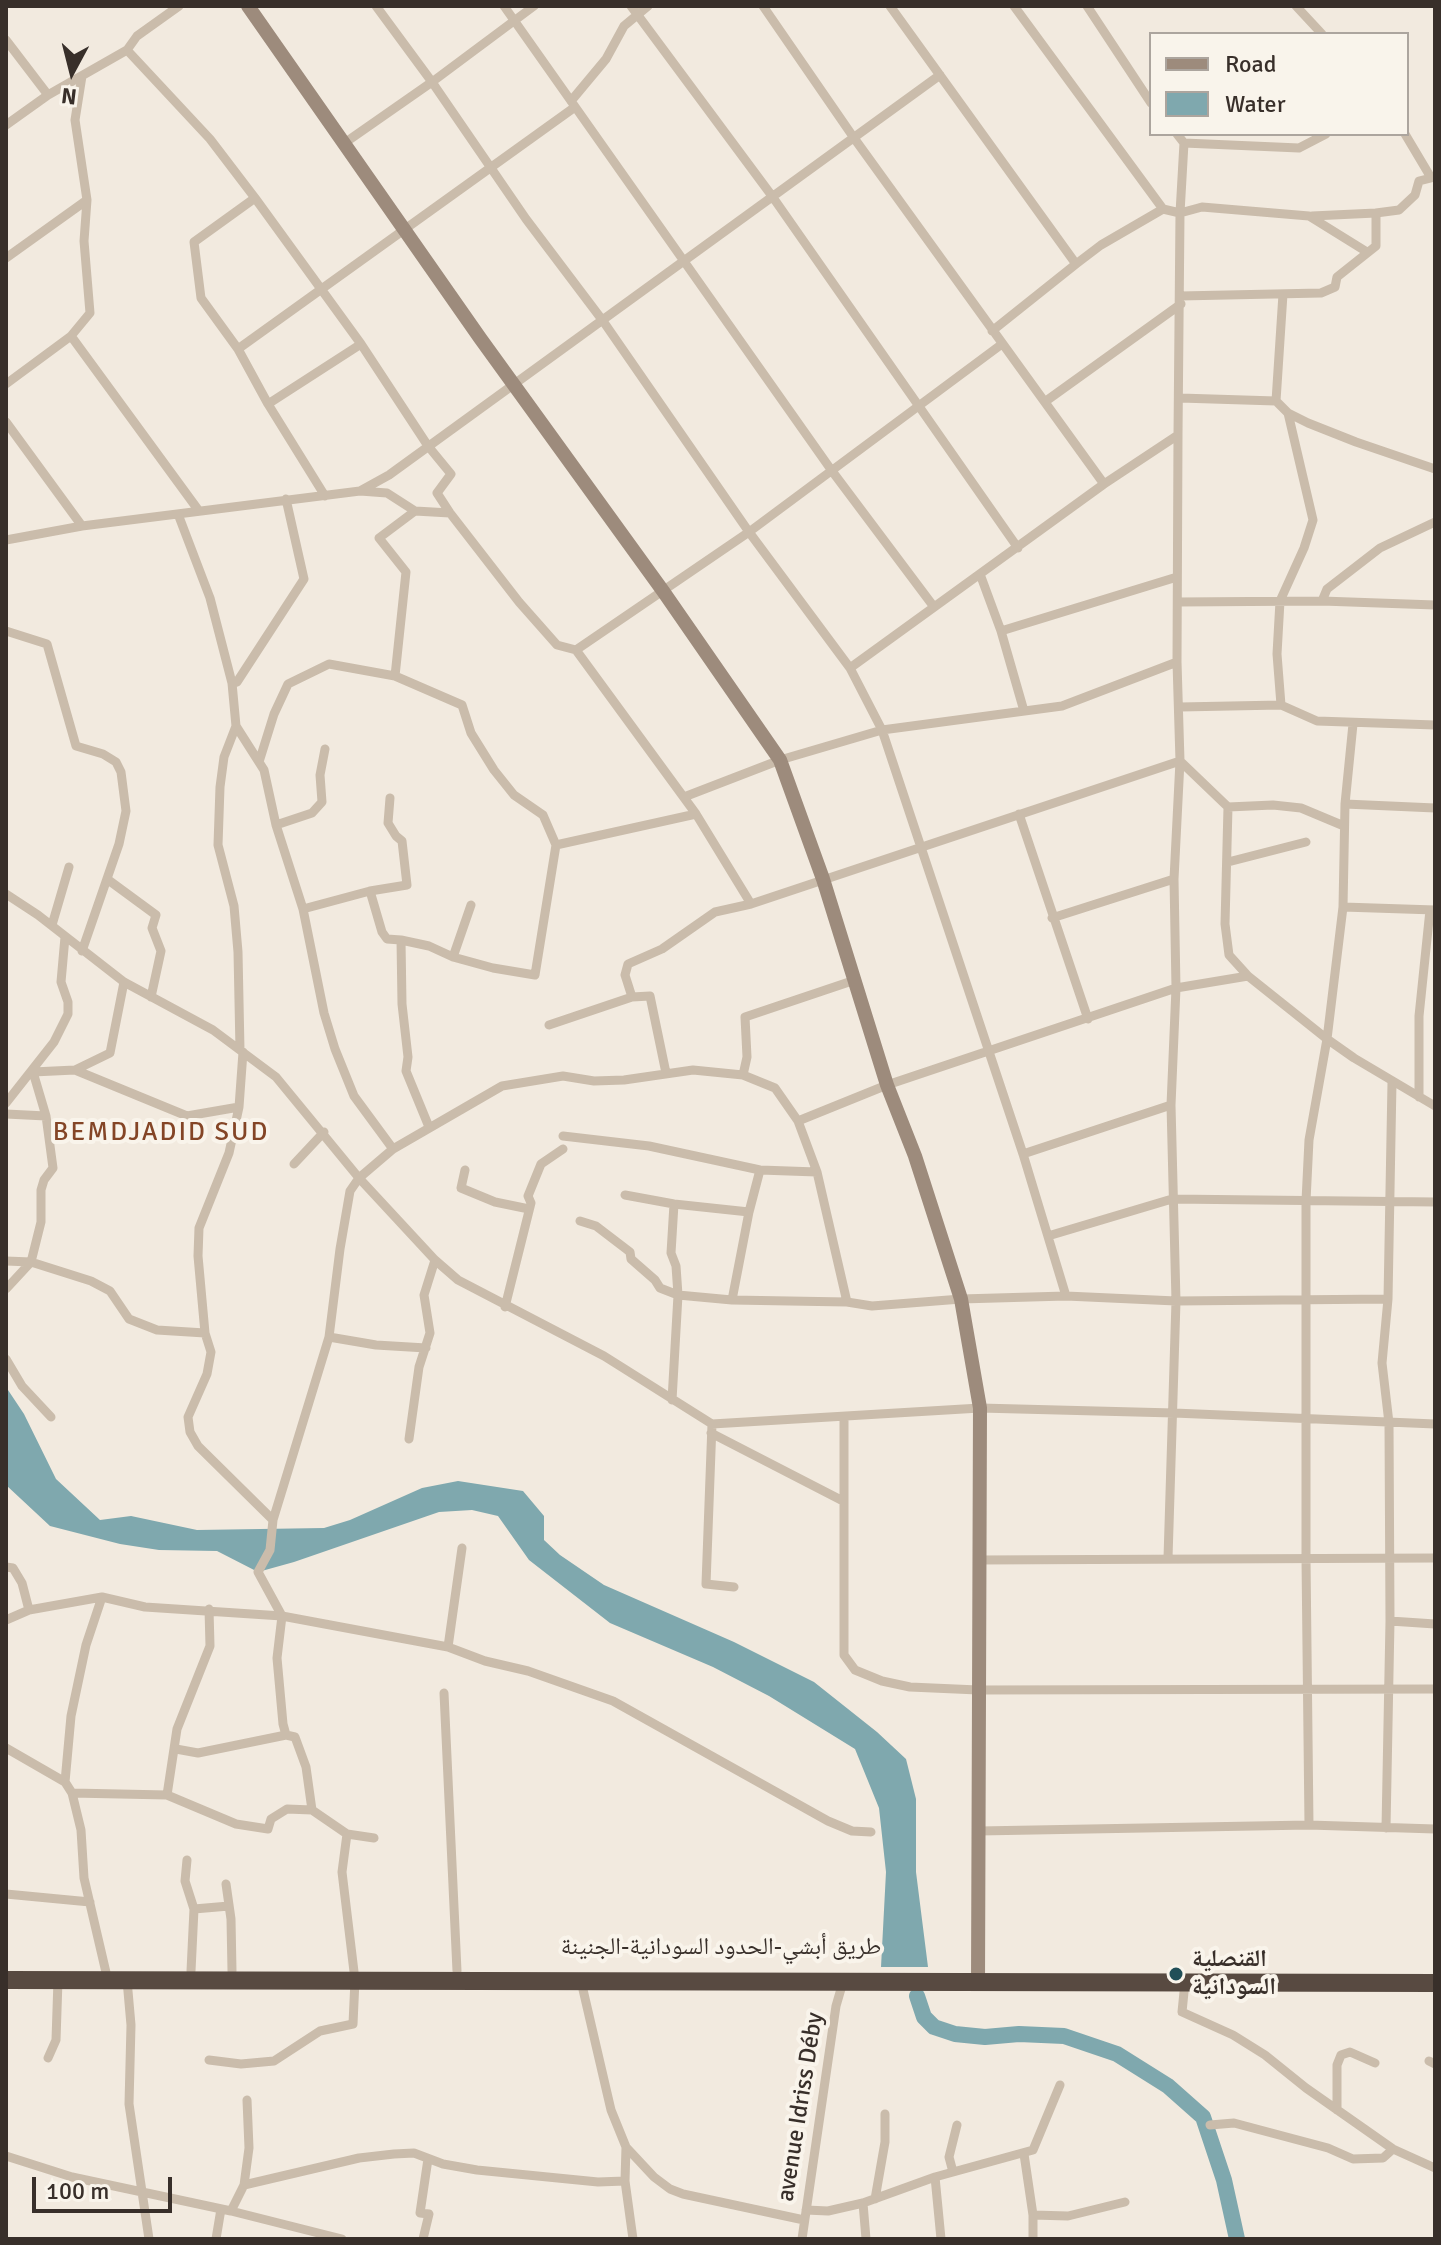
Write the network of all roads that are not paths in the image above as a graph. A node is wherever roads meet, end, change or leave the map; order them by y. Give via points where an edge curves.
1 (179, 6) edge
2 (248, 6) edge
3 (376, 6) edge
4 (504, 6) edge
5 (534, 6) edge
6 (648, 6) edge
7 (763, 6) edge
8 (890, 6) edge
9 (1014, 6) edge
10 (1087, 6) edge
11 (1094, 6) edge
12 (1296, 6) edge
13 (635, 10) edge
14 (1095, 18) junction
15 (514, 20) junction
16 (1320, 32) edge
17 (6, 40) edge
18 (127, 50) junction
19 (940, 75) junction
20 (82, 76) junction
21 (432, 82) junction
22 (48, 95) junction
23 (1149, 100) edge
24 (573, 104) junction
25 (6, 125) edge
26 (1179, 136) edge
27 (1322, 136) edge
28 (1406, 136) edge
29 (854, 138) junction
30 (346, 142) junction
31 (1184, 143) junction
32 (491, 166) junction
33 (1432, 177) edge
34 (772, 196) junction
35 (255, 198) junction
36 (87, 200) junction
37 (1163, 209) junction
38 (1180, 213) junction
39 (1376, 213) junction
40 (1309, 216) junction
41 (404, 230) junction
42 (1367, 252) junction
43 (6, 258) edge
44 (684, 261) junction
45 (1076, 264) junction
46 (320, 288) junction
47 (1283, 294) junction
48 (1181, 300) junction
49 (603, 321) junction
50 (992, 331) junction
51 (71, 336) junction
52 (361, 344) junction
53 (1002, 344) junction
54 (238, 349) junction
55 (6, 384) edge
56 (514, 385) junction
57 (1180, 398) junction
58 (1046, 401) junction
59 (1276, 401) junction
60 (268, 404) junction
61 (919, 405) junction
62 (1288, 413) junction
63 (6, 422) edge
64 (1178, 435) junction
65 (428, 446) junction
66 (1435, 469) edge
67 (832, 471) junction
68 (1104, 484) junction
69 (360, 491) junction
70 (325, 496) junction
71 (286, 499) junction
72 (199, 511) junction
73 (415, 511) junction
74 (450, 513) junction
75 (178, 514) junction
76 (1435, 522) edge
77 (82, 526) junction
78 (749, 532) junction
79 (6, 540) edge
80 (1018, 548) junction
81 (980, 574) junction
82 (1177, 577) junction
83 (663, 591) junction
84 (1280, 601) junction
85 (1322, 601) junction
86 (1178, 602) junction
87 (1435, 605) edge
88 (934, 607) junction
89 (6, 631) edge
90 (1001, 631) junction
91 (576, 650) junction
92 (1177, 662) junction
93 (850, 668) junction
94 (395, 676) junction
95 (232, 683) junction
96 (1281, 705) junction
97 (1180, 707) junction
98 (1024, 711) junction
99 (1353, 724) junction
100 (1435, 725) edge
101 (236, 726) junction
102 (882, 730) junction
103 (325, 749) dead end
104 (780, 760) junction
105 (1180, 761) junction
106 (259, 762) junction
107 (684, 797) junction
108 (390, 798) dead end
109 (1345, 804) junction
110 (1228, 807) junction
111 (1435, 808) edge
112 (696, 814) junction
113 (1019, 814) junction
114 (276, 825) junction
115 (1344, 826) junction
116 (1306, 842) dead end
117 (556, 845) junction
118 (921, 845) junction
119 (1228, 862) junction
120 (69, 867) dead end
121 (107, 879) junction
122 (823, 879) junction
123 (1174, 879) junction
124 (370, 891) junction
125 (6, 894) edge
126 (751, 904) junction
127 (471, 905) dead end
128 (1343, 907) junction
129 (303, 909) junction
130 (1433, 910) edge
131 (1052, 918) junction
132 (52, 925) junction
133 (65, 937) junction
134 (401, 940) junction
135 (82, 951) junction
136 (453, 957) junction
137 (1248, 976) junction
138 (855, 980) junction
139 (124, 982) junction
140 (1176, 988) junction
141 (151, 997) junction
142 (632, 997) junction
143 (1088, 1019) junction
144 (549, 1025) dead end
145 (1327, 1039) junction
146 (241, 1051) junction
147 (989, 1052) junction
148 (75, 1070) junction
149 (33, 1072) junction
150 (666, 1073) junction
151 (743, 1075) junction
152 (1392, 1082) junction
153 (887, 1085) junction
154 (1419, 1097) junction
155 (6, 1103) edge
156 (1171, 1105) junction
157 (1435, 1106) edge
158 (239, 1107) junction
159 (6, 1114) edge
160 (46, 1116) junction
161 (798, 1121) junction
162 (429, 1127) junction
163 (324, 1132) junction
164 (563, 1136) dead end
165 (393, 1149) junction
166 (563, 1149) dead end
167 (1023, 1154) junction
168 (294, 1164) dead end
169 (465, 1170) dead end
170 (760, 1170) junction
171 (817, 1172) junction
172 (359, 1178) junction
173 (625, 1195) dead end
174 (1172, 1199) junction
175 (1390, 1200) junction
176 (1306, 1201) junction
177 (1435, 1202) edge
178 (674, 1204) junction
179 (529, 1209) junction
180 (749, 1212) junction
181 (580, 1221) dead end
182 (1048, 1236) junction
183 (435, 1260) junction
184 (6, 1261) edge
185 (31, 1262) junction
186 (6, 1289) edge
187 (678, 1295) junction
188 (1066, 1296) junction
189 (961, 1299) junction
190 (1388, 1299) junction
191 (732, 1300) junction
192 (1306, 1300) junction
193 (1176, 1301) junction
194 (847, 1302) junction
195 (505, 1307) junction
196 (205, 1333) junction
197 (329, 1337) junction
198 (426, 1348) junction
199 (6, 1359) edge
200 (672, 1400) junction
201 (980, 1408) junction
202 (1174, 1413) junction
203 (51, 1417) dead end
204 (844, 1418) junction
205 (1306, 1419) junction
206 (1389, 1423) junction
207 (1435, 1424) edge
208 (712, 1428) junction
209 (409, 1439) dead end
210 (843, 1501) junction
211 (273, 1520) junction
212 (462, 1548) dead end
213 (1168, 1558) junction
214 (1388, 1558) junction
215 (1435, 1558) edge
216 (1306, 1559) junction
217 (979, 1560) junction
218 (6, 1567) edge
219 (734, 1587) dead end
220 (102, 1597) junction
221 (209, 1609) junction
222 (29, 1610) junction
223 (282, 1616) junction
224 (6, 1620) edge
225 (1390, 1621) junction
226 (1435, 1624) edge
227 (448, 1647) junction
228 (1435, 1689) edge
229 (978, 1690) junction
230 (1388, 1690) junction
231 (1307, 1691) junction
232 (444, 1693) dead end
233 (286, 1735) junction
234 (6, 1748) edge
235 (176, 1749) junction
236 (65, 1782) junction
237 (72, 1793) junction
238 (167, 1795) junction
239 (312, 1810) junction
240 (1309, 1825) junction
241 (1386, 1828) junction
242 (1435, 1829) edge
243 (979, 1831) junction
244 (871, 1832) dead end
245 (347, 1834) junction
246 (374, 1838) dead end
247 (187, 1860) dead end
248 (226, 1884) dead end
249 (6, 1894) edge
250 (90, 1902) junction
251 (229, 1906) junction
252 (194, 1909) junction
253 (6, 1971) edge
254 (191, 1971) junction
255 (232, 1971) junction
256 (457, 1971) junction
257 (1435, 1973) edge
258 (117, 1976) junction
259 (354, 1976) junction
260 (769, 1976) junction
261 (844, 1977) junction
262 (978, 1977) junction
263 (1287, 1977) junction
264 (6, 1980) edge
265 (58, 1980) junction
266 (580, 1981) junction
267 (1185, 1982) junction
268 (1435, 1983) edge
269 (48, 2058) dead end
270 (209, 2060) dead end
271 (1375, 2063) dead end
272 (1060, 2085) dead end
273 (247, 2100) dead end
274 (1337, 2110) junction
275 (885, 2114) dead end
276 (957, 2125) dead end
277 (1210, 2125) dead end
278 (626, 2147) junction
279 (1393, 2149) junction
280 (1024, 2154) junction
281 (6, 2156) edge
282 (428, 2159) junction
283 (1435, 2168) edge
284 (953, 2172) junction
285 (935, 2177) junction
286 (625, 2181) junction
287 (244, 2185) junction
288 (141, 2192) junction
289 (875, 2199) junction
290 (1125, 2202) dead end
291 (863, 2203) junction
292 (226, 2210) junction
293 (805, 2215) junction
294 (1033, 2215) junction
295 (149, 2239) edge
296 (216, 2239) edge
297 (342, 2239) edge
298 (423, 2239) edge
299 (633, 2239) edge
300 (802, 2239) edge
301 (866, 2239) edge
302 (941, 2239) edge
303 (1033, 2239) edge

1 - 18 street via 137,36
2 - 30 street
3 - 21 street
4 - 15 street
5 - 15 street
6 - 13 street
7 - 29 street
8 - 19 street
9 - 37 street
10 - 14 street
11 - 14 street
12 - 16 street
13 - 24 street
13 - 34 street
14 - 23 street
15 - 21 street
15 - 24 street
17 - 22 street
18 - 20 street
18 - 35 street via 210,139
19 - 29 street
19 - 45 street
20 - 22 street
20 - 36 street via 75,120
21 - 30 street
21 - 32 street
22 - 25 street
24 - 32 street
24 - 44 street
26 - 31 street
27 - 31 street via 1299,148
28 - 33 street
29 - 34 street
29 - 50 street
30 - 41 street
31 - 38 street
32 - 41 street
32 - 49 street
33 - 39 street via 1419,181 1415,195 1399,210
34 - 44 street
34 - 61 street
35 - 46 street
35 - 54 street via 194,242 201,298
36 - 43 street
36 - 51 street via 84,241 90,313
37 - 38 street
37 - 45 street
38 - 40 street via 1202,207
38 - 48 street
39 - 40 street
39 - 42 street via 1376,246
40 - 42 street
41 - 46 street
41 - 56 street
42 - 47 street via 1337,277 1335,287 1321,293
44 - 49 street
44 - 67 street
45 - 50 street
46 - 52 street
46 - 54 street
47 - 48 street
47 - 59 street
48 - 57 street
48 - 58 street
49 - 56 street
49 - 78 street
50 - 53 street
51 - 55 street
51 - 72 street
52 - 60 street
52 - 65 street
53 - 58 street
53 - 61 street
54 - 60 street
56 - 65 street
56 - 83 street
57 - 59 street
57 - 64 street
58 - 68 street
59 - 62 street
60 - 70 street
61 - 67 street
61 - 80 street
62 - 66 street
62 - 84 street via 1313,520
63 - 77 street
64 - 68 street
64 - 82 street
65 - 69 street
65 - 74 street via 451,474 437,493
67 - 78 street
67 - 88 street
68 - 80 street
69 - 70 street
69 - 73 street via 387,493
70 - 71 street
71 - 72 street
71 - 95 street via 304,579
72 - 75 street
73 - 74 street
73 - 94 street via 379,538 406,572
74 - 91 street via 557,645
75 - 77 street
75 - 95 street via 210,598
76 - 85 street via 1380,548 1327,589
77 - 79 street
78 - 83 street
78 - 93 street
80 - 81 street
81 - 88 street
81 - 90 street
82 - 86 street
82 - 90 street
83 - 91 street
83 - 104 street
84 - 85 street
84 - 86 street
84 - 96 street
85 - 87 street
86 - 92 street
88 - 93 street
89 - 121 street via 47,644 76,746 103,754 121,772 126,811
90 - 98 street
91 - 107 street
92 - 97 street
92 - 98 street via 1062,706
93 - 102 street
94 - 106 street via 329,664 288,684
94 - 117 street via 462,705 471,733 494,770 514,795 543,815
95 - 101 street
96 - 97 street
96 - 99 street via 1317,721
97 - 105 street
98 - 102 street
99 - 100 street
99 - 109 street
101 - 106 street
101 - 146 street via 224,757 218,845 234,906
102 - 104 street
102 - 118 street
103 - 114 street via 322,802 312,813
104 - 107 street
104 - 122 street
105 - 110 street
105 - 113 street
105 - 123 street
106 - 114 street
107 - 112 street
108 - 124 street via 388,823 402,841 407,885
109 - 111 street
109 - 115 street
110 - 115 street via 1301,808
110 - 119 street
112 - 117 street
112 - 126 street
113 - 118 street
113 - 131 street
114 - 129 street
115 - 128 street
116 - 119 street
117 - 136 street via 535,975
118 - 122 street
118 - 147 street
119 - 137 street via 1229,955
120 - 132 street
121 - 135 street
121 - 141 street via 156,915 152,928 161,951
122 - 126 street
122 - 138 street
123 - 131 street
123 - 140 street
124 - 129 street
124 - 134 street via 382,932 387,939
125 - 132 street
126 - 142 street via 715,912 662,949 628,964 625,975
127 - 136 street
128 - 130 street
128 - 145 street
129 - 165 street via 335,1049 354,1096
130 - 154 street via 1419,1016
131 - 143 street
132 - 133 street
133 - 135 street
133 - 149 street via 61,982 68,1014
134 - 136 street
134 - 162 street via 406,1071
135 - 139 street
137 - 140 street
137 - 145 street
138 - 151 street via 745,1017
138 - 153 street
139 - 141 street
139 - 148 street via 110,1053
140 - 143 street
140 - 156 street
141 - 146 street
142 - 144 street
142 - 150 street via 650,996
143 - 147 street
145 - 152 street
145 - 176 street via 1309,1140
146 - 158 street
146 - 163 street via 276,1077
147 - 153 street
147 - 167 street
148 - 149 street
148 - 158 street via 187,1116
149 - 155 street
149 - 160 street
150 - 151 street
150 - 162 street via 594,1081 563,1076 502,1086
151 - 161 street via 775,1088
152 - 154 street
152 - 175 street
153 - 161 street
153 - 189 street
154 - 157 street
156 - 167 street
156 - 174 street
158 - 196 street via 229,1153 199,1228
159 - 160 street
160 - 185 street via 53,1168 41,1190 41,1222
161 - 171 street
162 - 165 street
163 - 168 street
163 - 172 street
164 - 170 street via 649,1146
165 - 172 street
166 - 179 street via 541,1164 528,1196
167 - 182 street
169 - 179 street via 461,1188
170 - 171 street
170 - 180 street
171 - 194 street
172 - 183 street
172 - 197 street via 350,1191
173 - 178 street
174 - 176 street
174 - 182 street
174 - 193 street
175 - 176 street
175 - 177 street
175 - 190 street
176 - 192 street
178 - 180 street
178 - 187 street via 671,1253
179 - 195 street
180 - 191 street
181 - 187 street via 596,1226 630,1252 660,1288
182 - 188 street
183 - 195 street
183 - 198 street via 424,1295 430,1333
184 - 185 street
185 - 186 street
185 - 196 street via 110,1291 129,1319 157,1330
187 - 191 street
187 - 200 street
188 - 189 street
188 - 193 street
189 - 194 street via 872,1306
189 - 201 street
190 - 192 street
190 - 206 street via 1382,1363
191 - 194 street
192 - 193 street
192 - 205 street
193 - 202 street
195 - 200 street via 604,1356
196 - 211 street via 211,1352 188,1417 190,1432
197 - 198 street
197 - 211 street
198 - 209 street
199 - 203 street
200 - 208 street
201 - 202 street
201 - 204 street
201 - 217 street
202 - 205 street
202 - 213 street
204 - 208 street
204 - 210 street
205 - 206 street
205 - 216 street
206 - 207 street
206 - 214 street
208 - 210 street
208 - 219 street via 706,1584
210 - 229 street via 848,1664 882,1681 910,1687
211 - 223 street via 270,1550 258,1572
212 - 227 street
213 - 216 street
213 - 217 street
214 - 215 street
214 - 216 street
214 - 225 street
216 - 231 street
217 - 229 street
218 - 222 street via 13,1568 22,1583
220 - 221 street via 145,1607
220 - 222 street
220 - 236 street via 71,1716
221 - 223 street
221 - 235 street via 210,1646 181,1718
222 - 224 street
223 - 227 street
223 - 233 street via 277,1658
225 - 226 street
225 - 230 street
227 - 244 street via 613,1701 828,1821
228 - 230 street
229 - 231 street
229 - 243 street
230 - 231 street
230 - 241 street
231 - 240 street
232 - 256 street
233 - 235 street via 198,1753
233 - 239 street via 295,1737 306,1767
234 - 236 street
235 - 238 street
236 - 237 street
237 - 238 street
237 - 250 street
238 - 239 street via 236,1824 268,1829 271,1819 287,1809
239 - 245 street
240 - 241 street
240 - 243 street
241 - 242 street
243 - 262 street
245 - 246 street
245 - 259 street via 342,1872
247 - 252 street via 185,1881
248 - 251 street
249 - 250 street
250 - 258 street
251 - 252 street
251 - 255 street
252 - 254 street
253 - 258 highway, طريق أبشي-الحدود السودانية-الجنينة
254 - 255 highway, طريق أبشي-الحدود السودانية-الجنينة
254 - 258 highway, طريق أبشي-الحدود السودانية-الجنينة
255 - 259 highway, طريق أبشي-الحدود السودانية-الجنينة
256 - 259 highway, طريق أبشي-الحدود السودانية-الجنينة
256 - 260 highway, طريق أبشي-الحدود السودانية-الجنينة
257 - 263 highway, طريق أبشي-الحدود السودانية-الجنينة
258 - 259 highway
258 - 265 highway
258 - 288 street via 131,2025 129,2104
259 - 266 highway
259 - 270 street via 353,2024 320,2031 274,2061
260 - 261 highway, طريق أبشي-الحدود السودانية-الجنينة
260 - 266 highway
261 - 262 highway, طريق أبشي-الحدود السودانية-الجنينة
261 - 293 street, avenue Idriss Déby
262 - 263 highway, طريق أبشي-الحدود السودانية-الجنينة
262 - 267 highway
263 - 267 highway
263 - 268 highway
264 - 265 highway
265 - 269 street via 56,2040
266 - 278 street via 611,2110
267 - 274 street via 1182,2012 1265,2055
271 - 274 street via 1350,2052 1341,2055
272 - 280 street via 1033,2150
273 - 287 street
274 - 279 street
275 - 289 street
276 - 284 street via 949,2157
277 - 279 street via 1234,2123 1353,2159 1383,2158
278 - 286 street
278 - 293 street via 654,2177 683,2194
279 - 283 street
280 - 284 street
280 - 294 street
281 - 288 street
282 - 286 street via 477,2170
282 - 287 street via 414,2153 359,2158
282 - 298 street via 420,2213 429,2214
284 - 285 street
285 - 289 street
285 - 302 street
286 - 299 street
287 - 292 street
288 - 292 street
288 - 295 street
289 - 291 street
290 - 294 street via 1068,2216
291 - 293 street
291 - 301 street
292 - 296 street
292 - 297 street
293 - 300 street, avenue Idriss Déby
294 - 303 street

